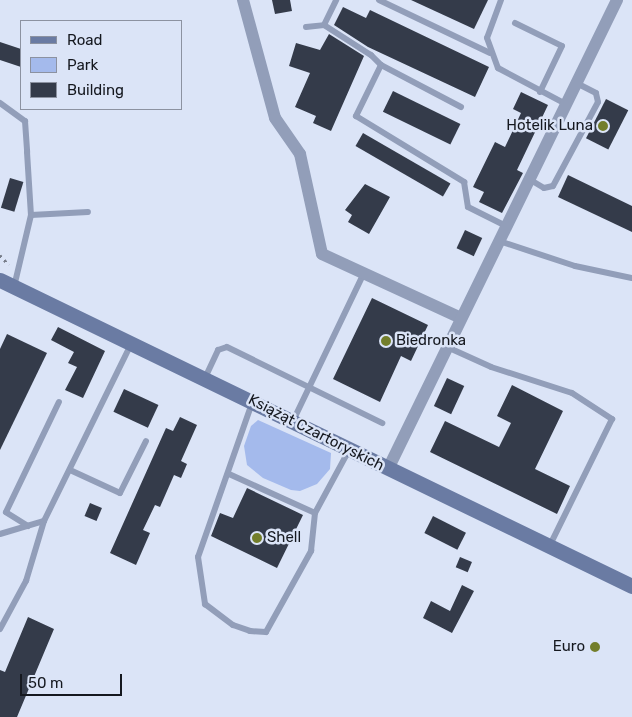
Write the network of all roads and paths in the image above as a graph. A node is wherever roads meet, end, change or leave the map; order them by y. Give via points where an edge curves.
1 (243, 0) edge
2 (336, 0) edge
3 (379, 0) edge
4 (501, 0) edge
5 (617, 0) edge
6 (515, 23) dead end
7 (324, 25) junction
8 (306, 27) dead end
9 (490, 53) junction
10 (381, 65) junction
11 (576, 83) junction
12 (540, 92) junction
13 (0, 103) edge
14 (566, 104) junction
15 (461, 106) dead end
16 (529, 179) junction
17 (88, 212) dead end
18 (32, 214) junction
19 (506, 226) junction
20 (499, 241) junction
21 (364, 273) junction
22 (632, 278) edge
23 (0, 280) edge
24 (14, 286) junction
25 (461, 318) junction
26 (132, 343) junction
27 (447, 347) junction
28 (204, 379) junction
29 (308, 386) junction
30 (59, 402) dead end
31 (253, 402) junction
32 (293, 422) junction
33 (382, 423) dead end
34 (146, 441) dead end
35 (350, 450) junction
36 (388, 469) junction
37 (70, 470) junction
38 (229, 474) junction
39 (315, 513) junction
40 (44, 521) junction
41 (28, 526) junction
42 (0, 534) edge
43 (549, 546) junction
44 (632, 586) edge
45 (0, 629) edge

1 - 21 street via 275,118 300,154 322,254
2 - 7 lane
3 - 9 lane
4 - 9 lane via 487,38
5 - 11 street
6 - 12 lane via 562,46
7 - 8 lane
7 - 10 lane
9 - 12 lane via 498,68
10 - 15 lane
10 - 19 lane via 356,116 464,182 468,207
11 - 14 street
11 - 16 lane via 596,93 598,102 553,186 544,188
12 - 14 lane
13 - 18 lane via 25,121
14 - 16 street
16 - 19 street
17 - 18 lane
18 - 24 lane
19 - 20 street
20 - 22 lane via 575,266
20 - 25 street
21 - 25 street
21 - 29 lane
23 - 24 main road, Książąt Czartoryskich
24 - 26 main road, Książąt Czartoryskich
25 - 27 street
26 - 28 main road, Książąt Czartoryskich
26 - 37 lane
27 - 36 street
27 - 43 lane via 491,366 572,392 612,419
28 - 29 lane via 218,350 226,347
28 - 31 main road, Książąt Czartoryskich
29 - 32 lane
29 - 33 lane
30 - 41 lane via 6,512
31 - 32 main road, Książąt Czartoryskich
31 - 38 lane
32 - 35 main road, Książąt Czartoryskich
34 - 37 lane via 120,493
35 - 36 main road, Książąt Czartoryskich
35 - 39 lane
36 - 43 main road, Książąt Czartoryskich
37 - 40 lane
38 - 39 lane
38 - 39 lane via 198,557 204,604 233,625 266,632 311,551
40 - 41 lane
40 - 45 lane via 26,581
41 - 42 lane
43 - 44 main road, Książąt Czartoryskich

